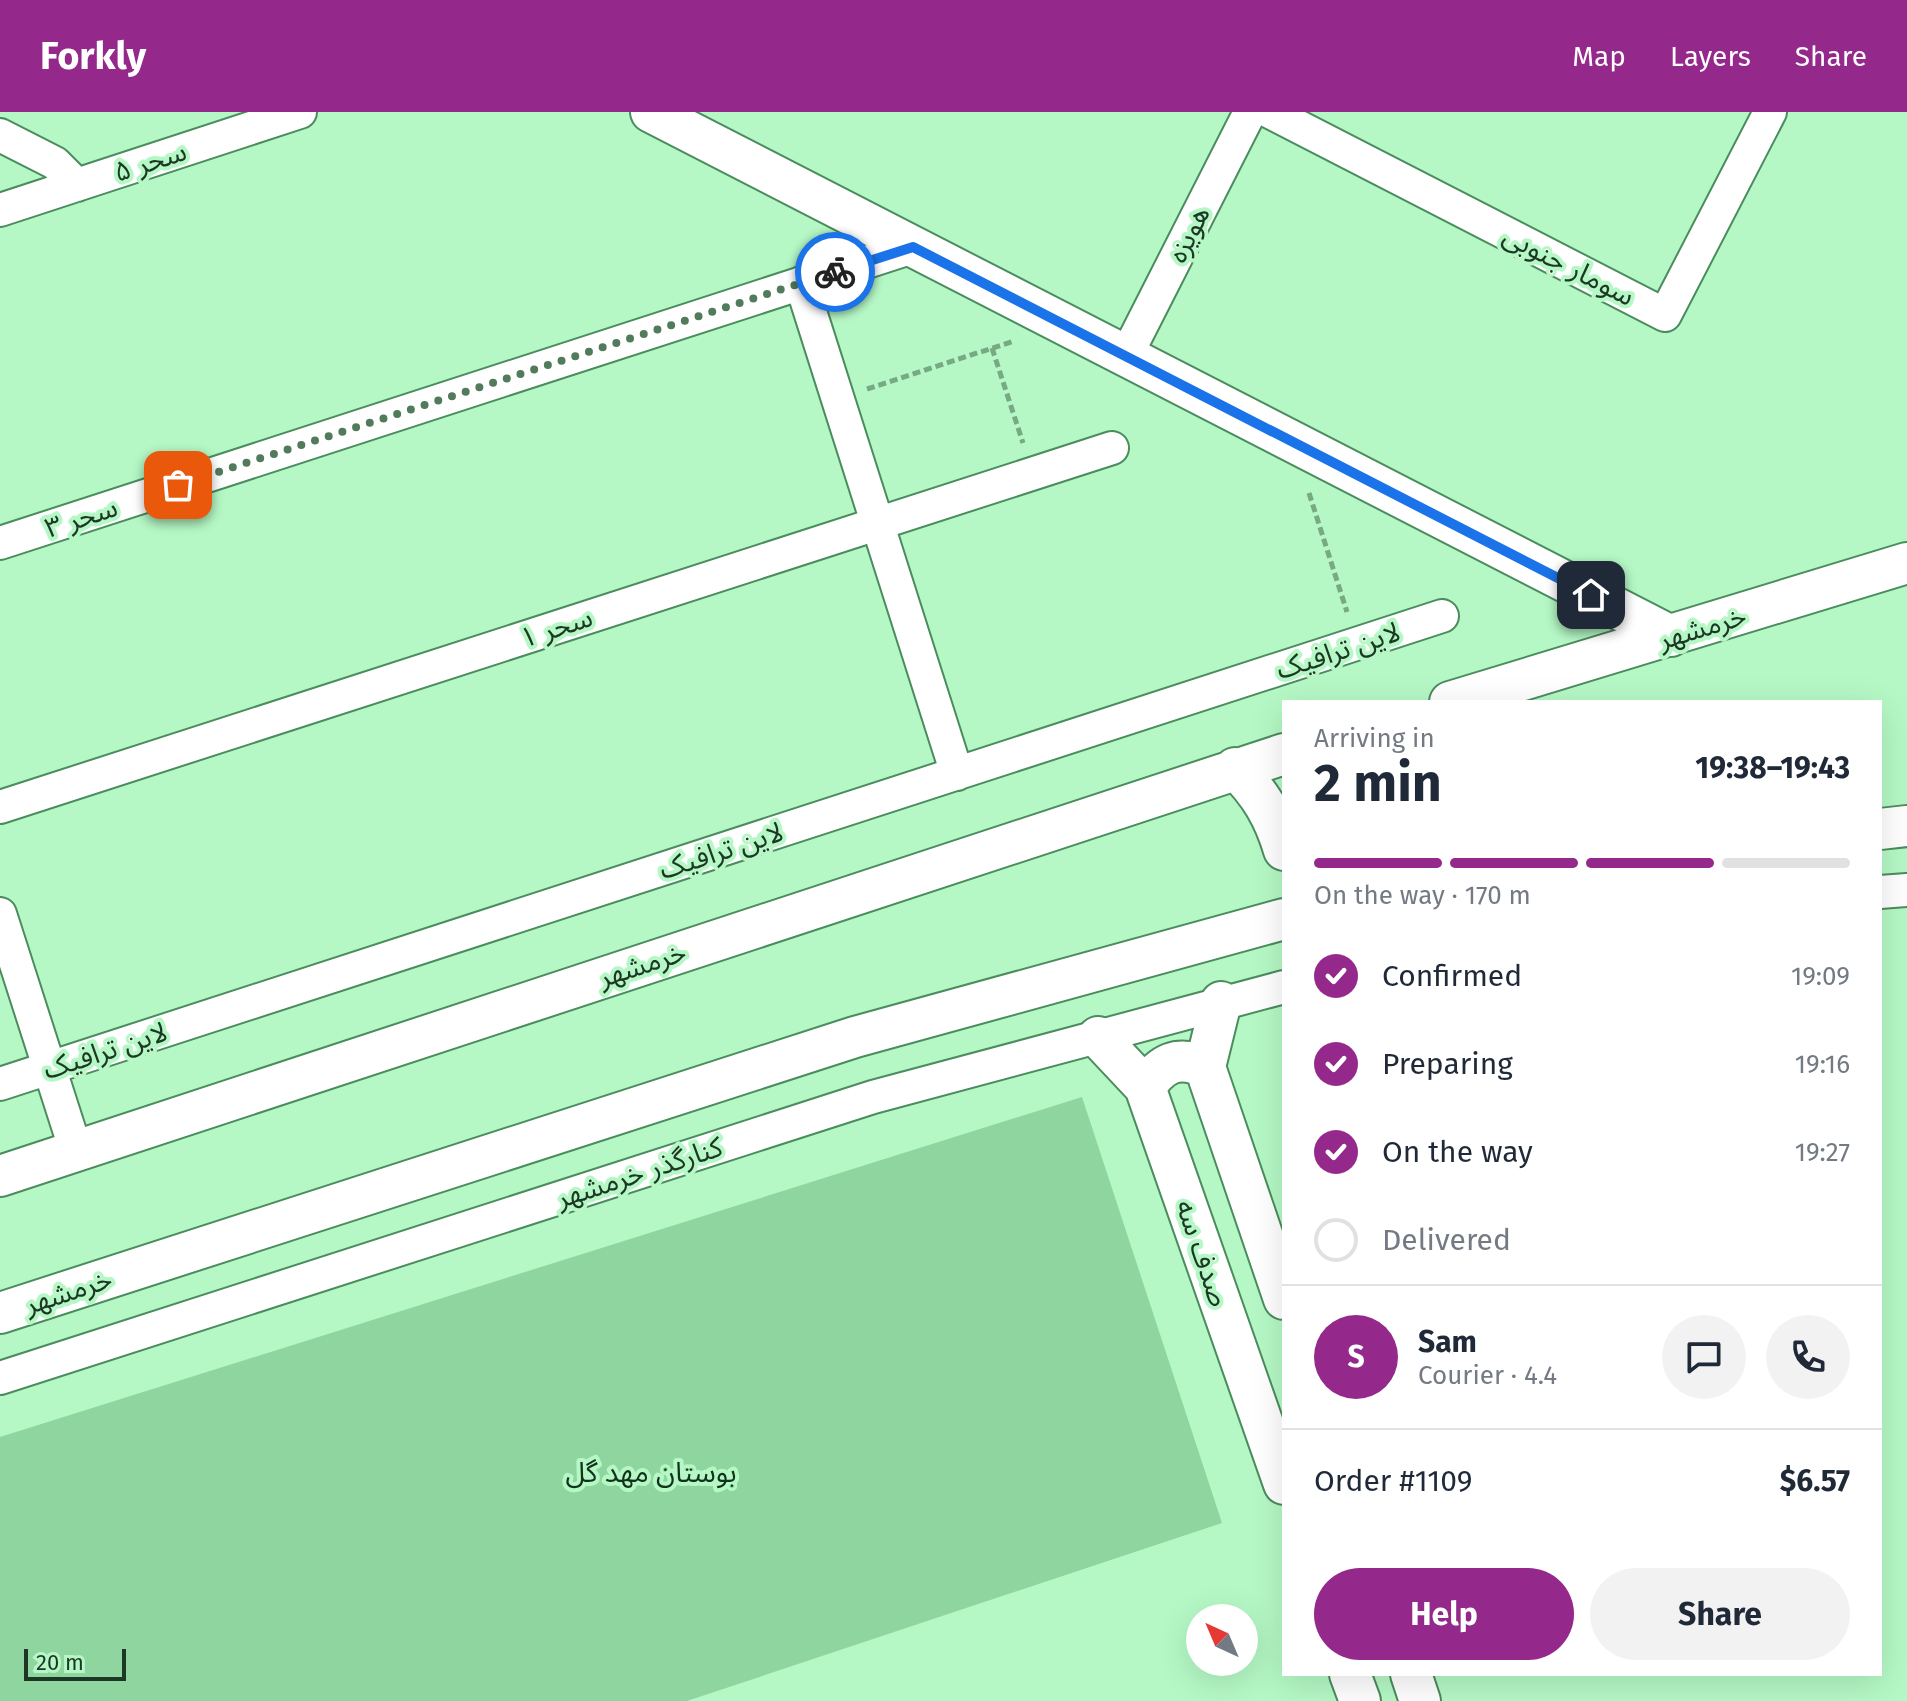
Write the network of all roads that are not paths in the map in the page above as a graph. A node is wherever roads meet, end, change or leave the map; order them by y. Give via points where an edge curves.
1 (300, 112) edge
2 (651, 112) edge
3 (1250, 112) edge
4 (1270, 112) edge
5 (1770, 112) edge
6 (0, 135) edge
7 (77, 185) junction
8 (0, 210) edge
9 (913, 247) junction
10 (801, 283) junction
11 (1126, 356) junction
12 (1112, 448) dead end
13 (877, 524) junction
14 (1907, 541) edge
15 (0, 543) edge
16 (1907, 563) edge
17 (1868, 577) junction
18 (1442, 616) dead end
19 (1671, 636) junction
20 (1457, 700) edge
21 (1282, 755) edge
22 (1235, 768) junction
23 (957, 774) junction
24 (0, 807) edge
25 (1907, 826) edge
26 (1882, 829) edge
27 (1282, 843) edge
28 (1907, 890) edge
29 (1882, 892) edge
30 (1282, 911) edge
31 (0, 914) edge
32 (1282, 987) edge
33 (1221, 1002) junction
34 (1098, 1037) junction
35 (1205, 1067) junction
36 (50, 1068) junction
37 (0, 1084) edge
38 (1145, 1087) junction
39 (76, 1151) junction
40 (0, 1176) edge
41 (1282, 1293) edge
42 (0, 1313) edge
43 (0, 1378) edge
44 (1282, 1478) edge
45 (1351, 1676) edge
46 (1412, 1676) edge
47 (1360, 1701) edge
48 (1420, 1701) edge

1 - 7 street, سحر ۵
2 - 9 street
3 - 11 street, هویزه
4 - 5 street, سومار جنوبی via 1665,315
6 - 7 street via 55,163
7 - 8 street, سحر ۵
9 - 10 street, سحر ۳
9 - 11 street
10 - 13 street
10 - 15 street, سحر ۳
11 - 19 street
12 - 13 street, سحر ۱
13 - 23 street
13 - 24 street, سحر ۱
14 - 17 street
16 - 17 street, خرمشهر
17 - 19 street, خرمشهر
18 - 23 street, لاین ترافیک
19 - 20 street, خرمشهر
21 - 22 street, خرمشهر
22 - 27 street via 1259,792
22 - 39 street, خرمشهر
23 - 36 street, لاین ترافیک
25 - 26 street
28 - 29 street
30 - 42 street, خرمشهر via 855,1037
31 - 36 street
32 - 33 street, کنارگذر خرمشهر
33 - 34 street, کنارگذر خرمشهر
33 - 35 street
34 - 38 street, صدف سه
34 - 43 street, کنارگذر خرمشهر via 873,1097
35 - 38 street via 1173,1060
35 - 41 street
36 - 37 street, لاین ترافیک
36 - 39 street
38 - 44 street, صدف سه
39 - 40 street, خرمشهر
45 - 47 street
46 - 48 street

